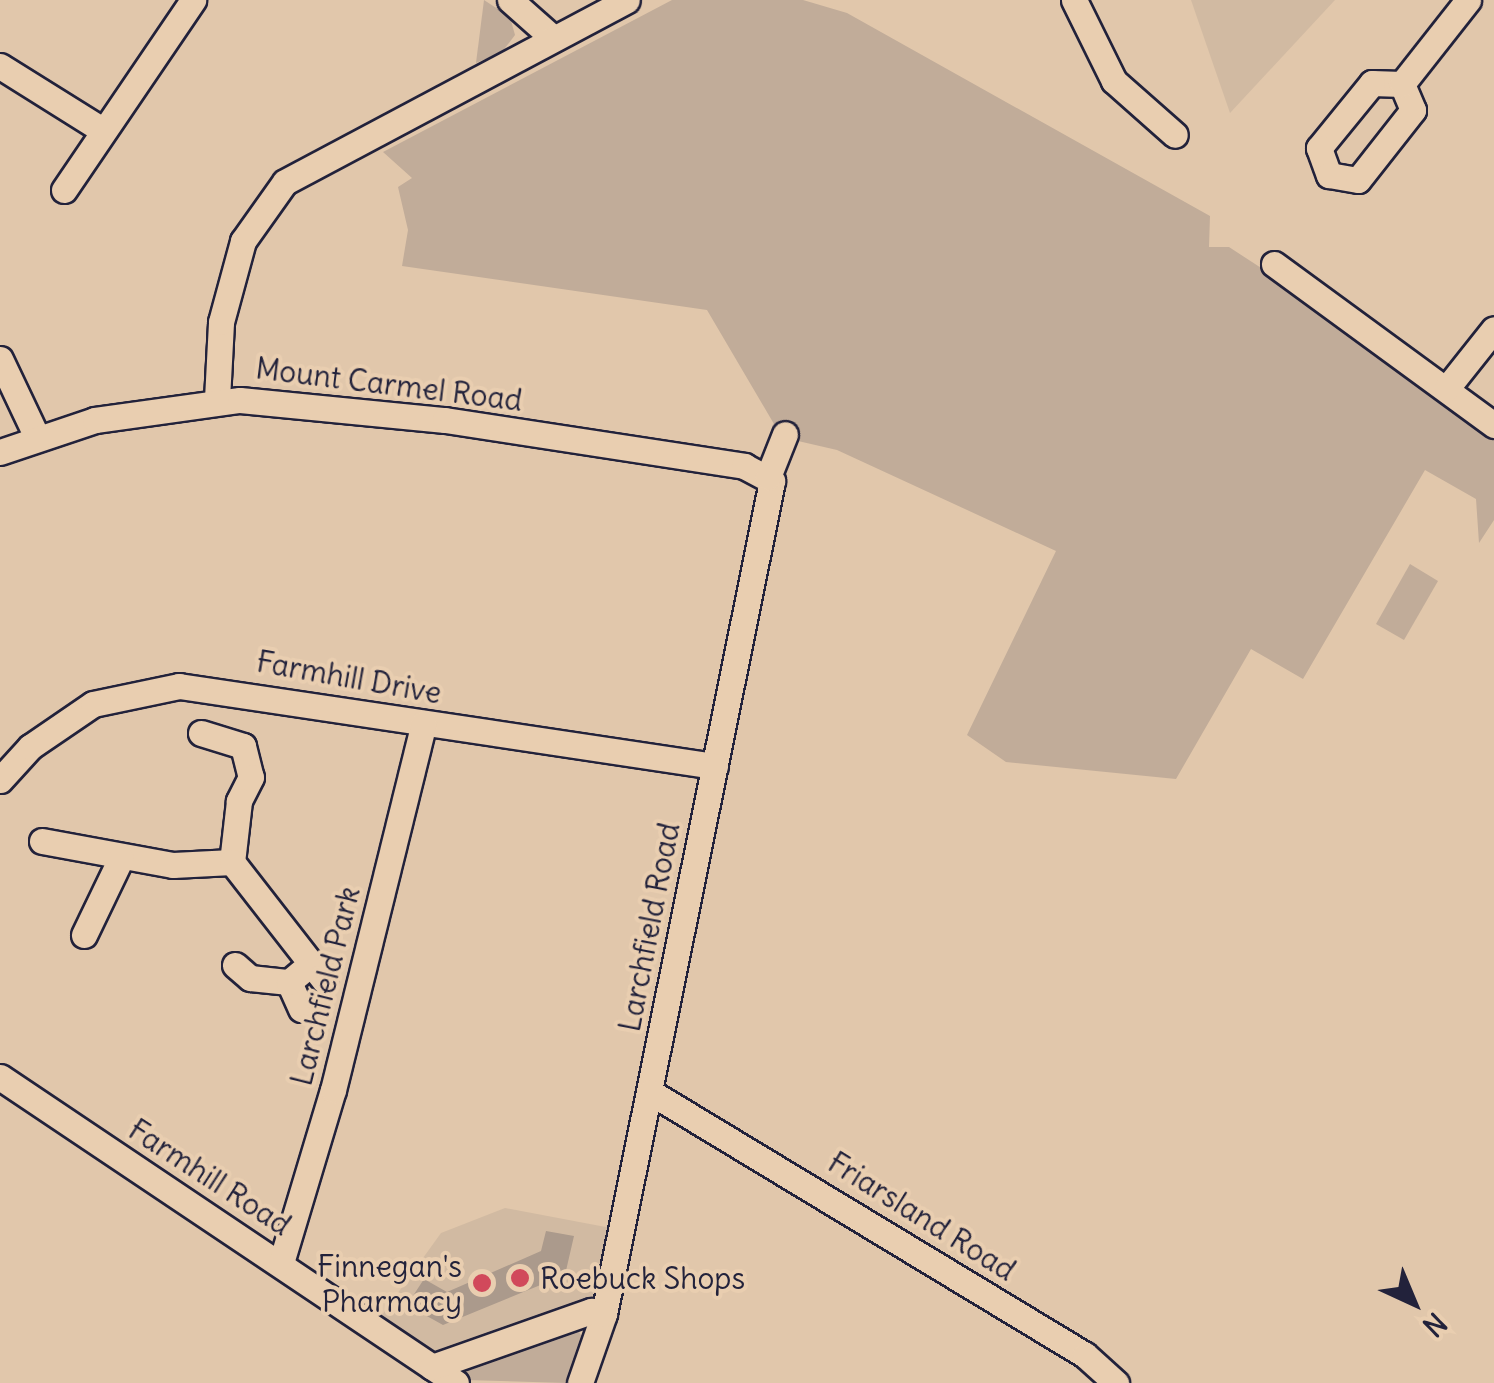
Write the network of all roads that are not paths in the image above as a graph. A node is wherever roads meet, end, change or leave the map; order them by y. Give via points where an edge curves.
1 (193, 0) edge
2 (510, 0) edge
3 (627, 0) edge
4 (1074, 0) edge
5 (1468, 0) edge
6 (553, 38) junction
7 (0, 66) edge
8 (1402, 84) dead end
9 (101, 130) junction
10 (1175, 134) dead end
11 (64, 190) dead end
12 (1274, 264) dead end
13 (1494, 329) edge
14 (0, 360) edge
15 (1447, 388) junction
16 (217, 399) junction
17 (1494, 425) edge
18 (786, 434) dead end
19 (36, 436) junction
20 (0, 452) edge
21 (770, 479) junction
22 (424, 723) junction
23 (202, 734) dead end
24 (715, 766) junction
25 (0, 780) edge
26 (42, 841) dead end
27 (121, 858) junction
28 (232, 862) junction
29 (84, 935) dead end
30 (235, 965) dead end
31 (289, 982) junction
32 (301, 1009) dead end
33 (0, 1077) edge
34 (650, 1092) junction
35 (690, 1110) junction
36 (643, 1124) junction
37 (281, 1263) junction
38 (604, 1314) junction
39 (432, 1366) junction
40 (456, 1383) edge
41 (580, 1383) edge
42 (1116, 1383) edge

1 - 9 street
2 - 6 street
3 - 6 street
4 - 10 street via 1114,81
5 - 8 street
6 - 16 street via 284,182 255,220 221,322
7 - 9 street
9 - 11 street
12 - 15 street
13 - 15 street
14 - 19 street
15 - 17 street
16 - 19 street, Mount Carmel Road
16 - 21 street, Mount Carmel Road via 445,420 744,466
18 - 21 street, Larchfield Road
19 - 20 street, Mount Carmel Road
21 - 24 street, Larchfield Road
22 - 24 street, Farmhill Drive
22 - 25 street, Farmhill Drive via 252,692 160,689 93,704 30,747
22 - 37 street, Larchfield Park
23 - 28 street via 243,746 251,777 239,801
24 - 34 street, Larchfield Road
26 - 27 street
27 - 28 street
27 - 29 street
28 - 31 street via 318,972
30 - 31 street via 250,978
31 - 32 street
33 - 37 street, Farmhill Road
34 - 35 street, Friarsland Road
34 - 36 street, Larchfield Road
35 - 36 street
35 - 42 street, Friarsland Road via 1085,1356
36 - 38 street, Larchfield Road
37 - 39 street, Farmhill Road
38 - 39 street via 590,1310
38 - 41 street, Larchfield Road
39 - 40 street, Farmhill Road

